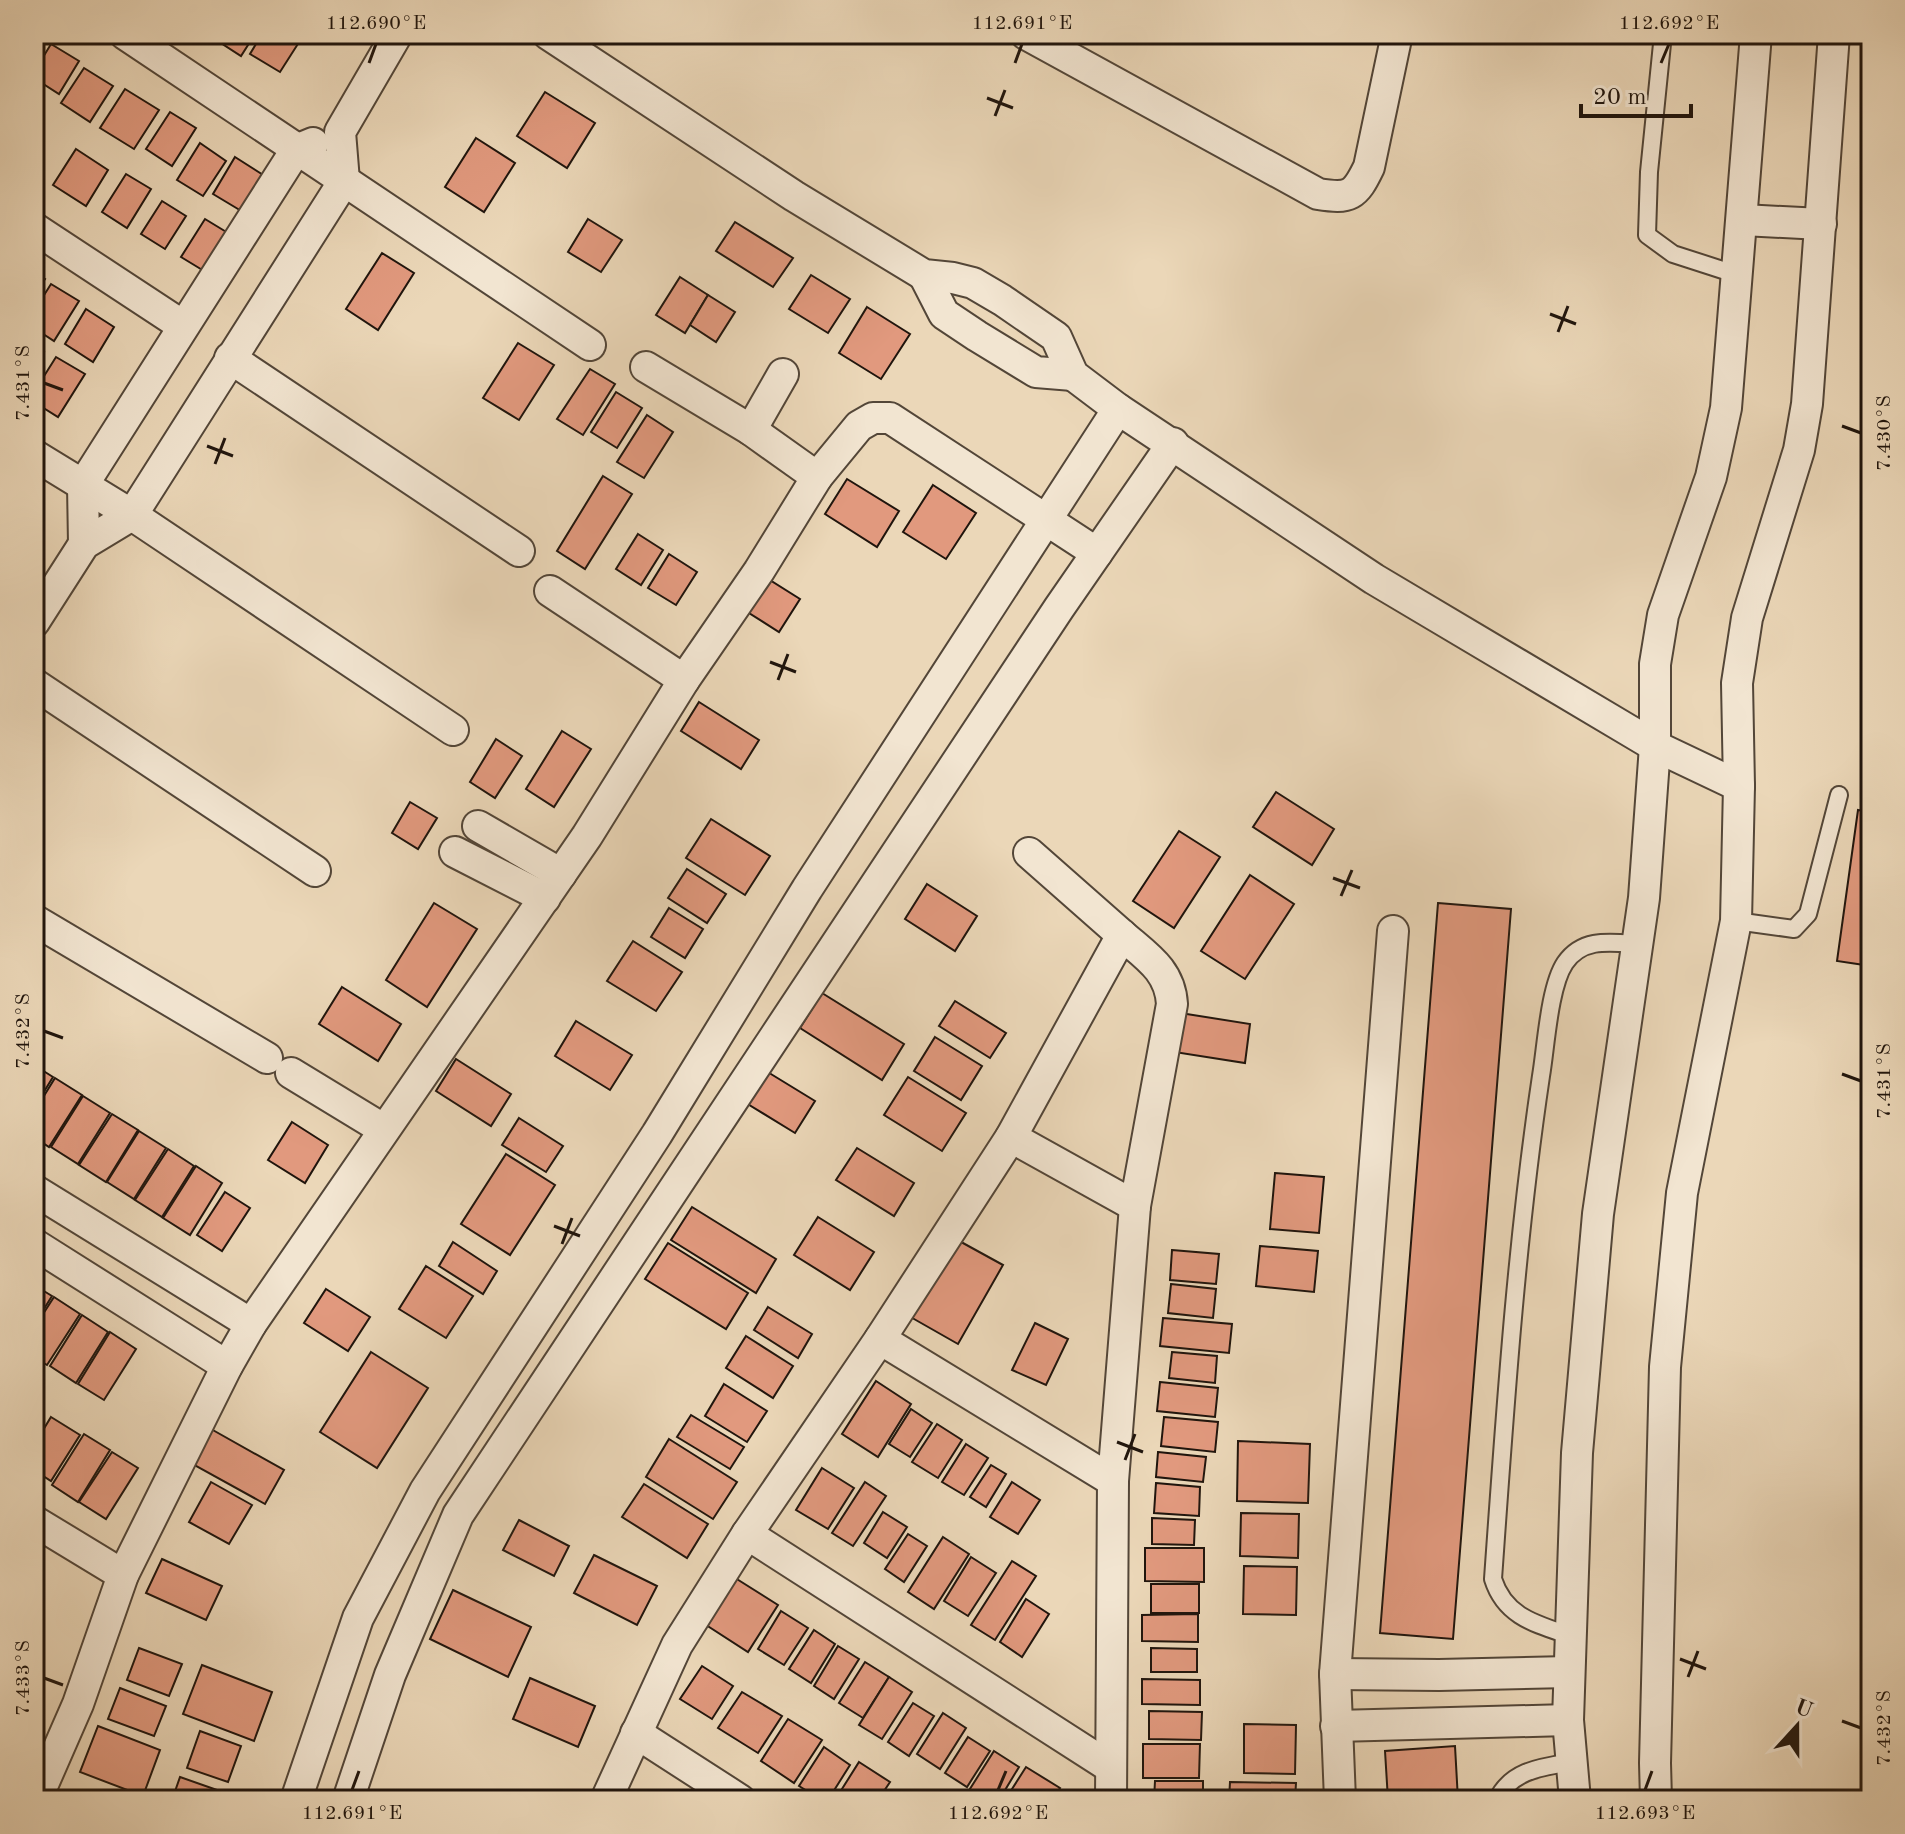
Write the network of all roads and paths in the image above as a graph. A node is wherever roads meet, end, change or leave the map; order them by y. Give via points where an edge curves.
1 (125, 34) edge
2 (397, 34) edge
3 (548, 34) edge
4 (1026, 34) edge
5 (1397, 34) edge
6 (1663, 34) edge
7 (1756, 34) edge
8 (1834, 34) edge
9 (340, 132) junction
10 (296, 150) junction
11 (344, 181) junction
12 (1743, 220) junction
13 (1821, 224) junction
14 (34, 228) edge
15 (924, 275) junction
16 (1738, 275) junction
17 (183, 326) junction
18 (590, 345) dead end
19 (230, 358) junction
20 (646, 367) dead end
21 (783, 374) dead end
22 (1073, 375) junction
23 (1118, 409) junction
24 (751, 430) junction
25 (1173, 443) junction
26 (34, 455) edge
27 (817, 477) junction
28 (83, 485) junction
29 (132, 515) junction
30 (1048, 520) junction
31 (84, 544) junction
32 (519, 551) dead end
33 (1097, 553) junction
34 (550, 591) dead end
35 (34, 622) edge
36 (684, 680) junction
37 (34, 684) edge
38 (453, 730) dead end
39 (1655, 746) junction
40 (1739, 786) junction
41 (1839, 795) dead end
42 (478, 826) dead end
43 (455, 852) dead end
44 (1029, 853) dead end
45 (315, 871) dead end
46 (553, 886) junction
47 (34, 920) edge
48 (1736, 921) junction
49 (1393, 931) dead end
50 (1122, 935) junction
51 (1636, 944) junction
52 (383, 1129) junction
53 (1011, 1137) junction
54 (34, 1190) edge
55 (1135, 1206) junction
56 (34, 1244) edge
57 (251, 1324) junction
58 (880, 1339) junction
59 (227, 1366) junction
60 (1113, 1481) junction
61 (425, 1491) junction
62 (458, 1515) junction
63 (34, 1521) edge
64 (747, 1534) junction
65 (123, 1575) junction
66 (1571, 1636) junction
67 (1569, 1672) junction
68 (1335, 1674) junction
69 (1568, 1720) junction
70 (1336, 1726) junction
71 (636, 1733) junction
72 (1572, 1762) junction
73 (1110, 1767) junction
74 (36, 1800) edge
75 (296, 1800) edge
76 (348, 1800) edge
77 (606, 1800) edge
78 (740, 1800) edge
79 (1111, 1800) edge
80 (1340, 1800) edge
81 (1497, 1800) edge
82 (1575, 1800) edge
83 (1656, 1800) edge

1 - 10 street
2 - 9 street
3 - 15 street
4 - 5 street via 1318,194 1337,197 1351,195 1369,167
6 - 16 lane via 1647,235 1673,254
7 - 12 street
8 - 13 street
9 - 10 street
9 - 11 street
10 - 11 street
10 - 17 street
11 - 18 street
11 - 19 street
12 - 13 street
12 - 16 street
13 - 40 street via 1799,450 1747,618 1739,670
14 - 17 street
15 - 22 street via 944,314 1036,372
15 - 22 street via 973,283 1013,307 1056,337
16 - 39 street via 1723,422 1711,477 1663,615 1655,664
17 - 28 street
19 - 29 street
19 - 32 street
20 - 24 street
21 - 24 street
22 - 23 street
23 - 25 street
23 - 30 street
24 - 27 street
25 - 33 street
25 - 39 street via 1374,579
26 - 28 street
27 - 30 street via 859,426 873,418 890,418
27 - 36 street
28 - 29 street
28 - 31 street
29 - 31 street
29 - 38 street
30 - 33 street
30 - 61 street
31 - 35 street
33 - 62 street
34 - 36 street
36 - 46 street
37 - 45 street
39 - 40 street
39 - 51 street
40 - 48 street
41 - 48 lane via 1808,914 1794,929
42 - 46 street
43 - 46 street
44 - 50 street
46 - 52 street
47 - 52 street
48 - 83 street via 1682,1193 1666,1351
49 - 68 street
50 - 53 street
50 - 55 street via 1161,968 1172,1004
51 - 66 street via 1598,1214 1577,1453
51 - 66 lane via 1595,942 1575,950 1563,966 1538,1098 1510,1350 1493,1579 1498,1596 1511,1610
52 - 57 street
53 - 55 street
53 - 58 street
54 - 57 street
55 - 60 street
56 - 59 street
57 - 59 street
58 - 60 street
58 - 64 street
59 - 65 street
60 - 73 street
61 - 62 street
61 - 75 street via 358,1618
62 - 76 street via 390,1675
63 - 65 street
64 - 71 street via 677,1645
64 - 73 street
65 - 74 street via 78,1704
66 - 67 street
67 - 68 street
67 - 69 street
68 - 70 street
69 - 70 street
69 - 72 street
70 - 80 street
71 - 77 street
71 - 78 street
72 - 81 lane via 1535,1768 1509,1781
72 - 82 street
73 - 79 street

